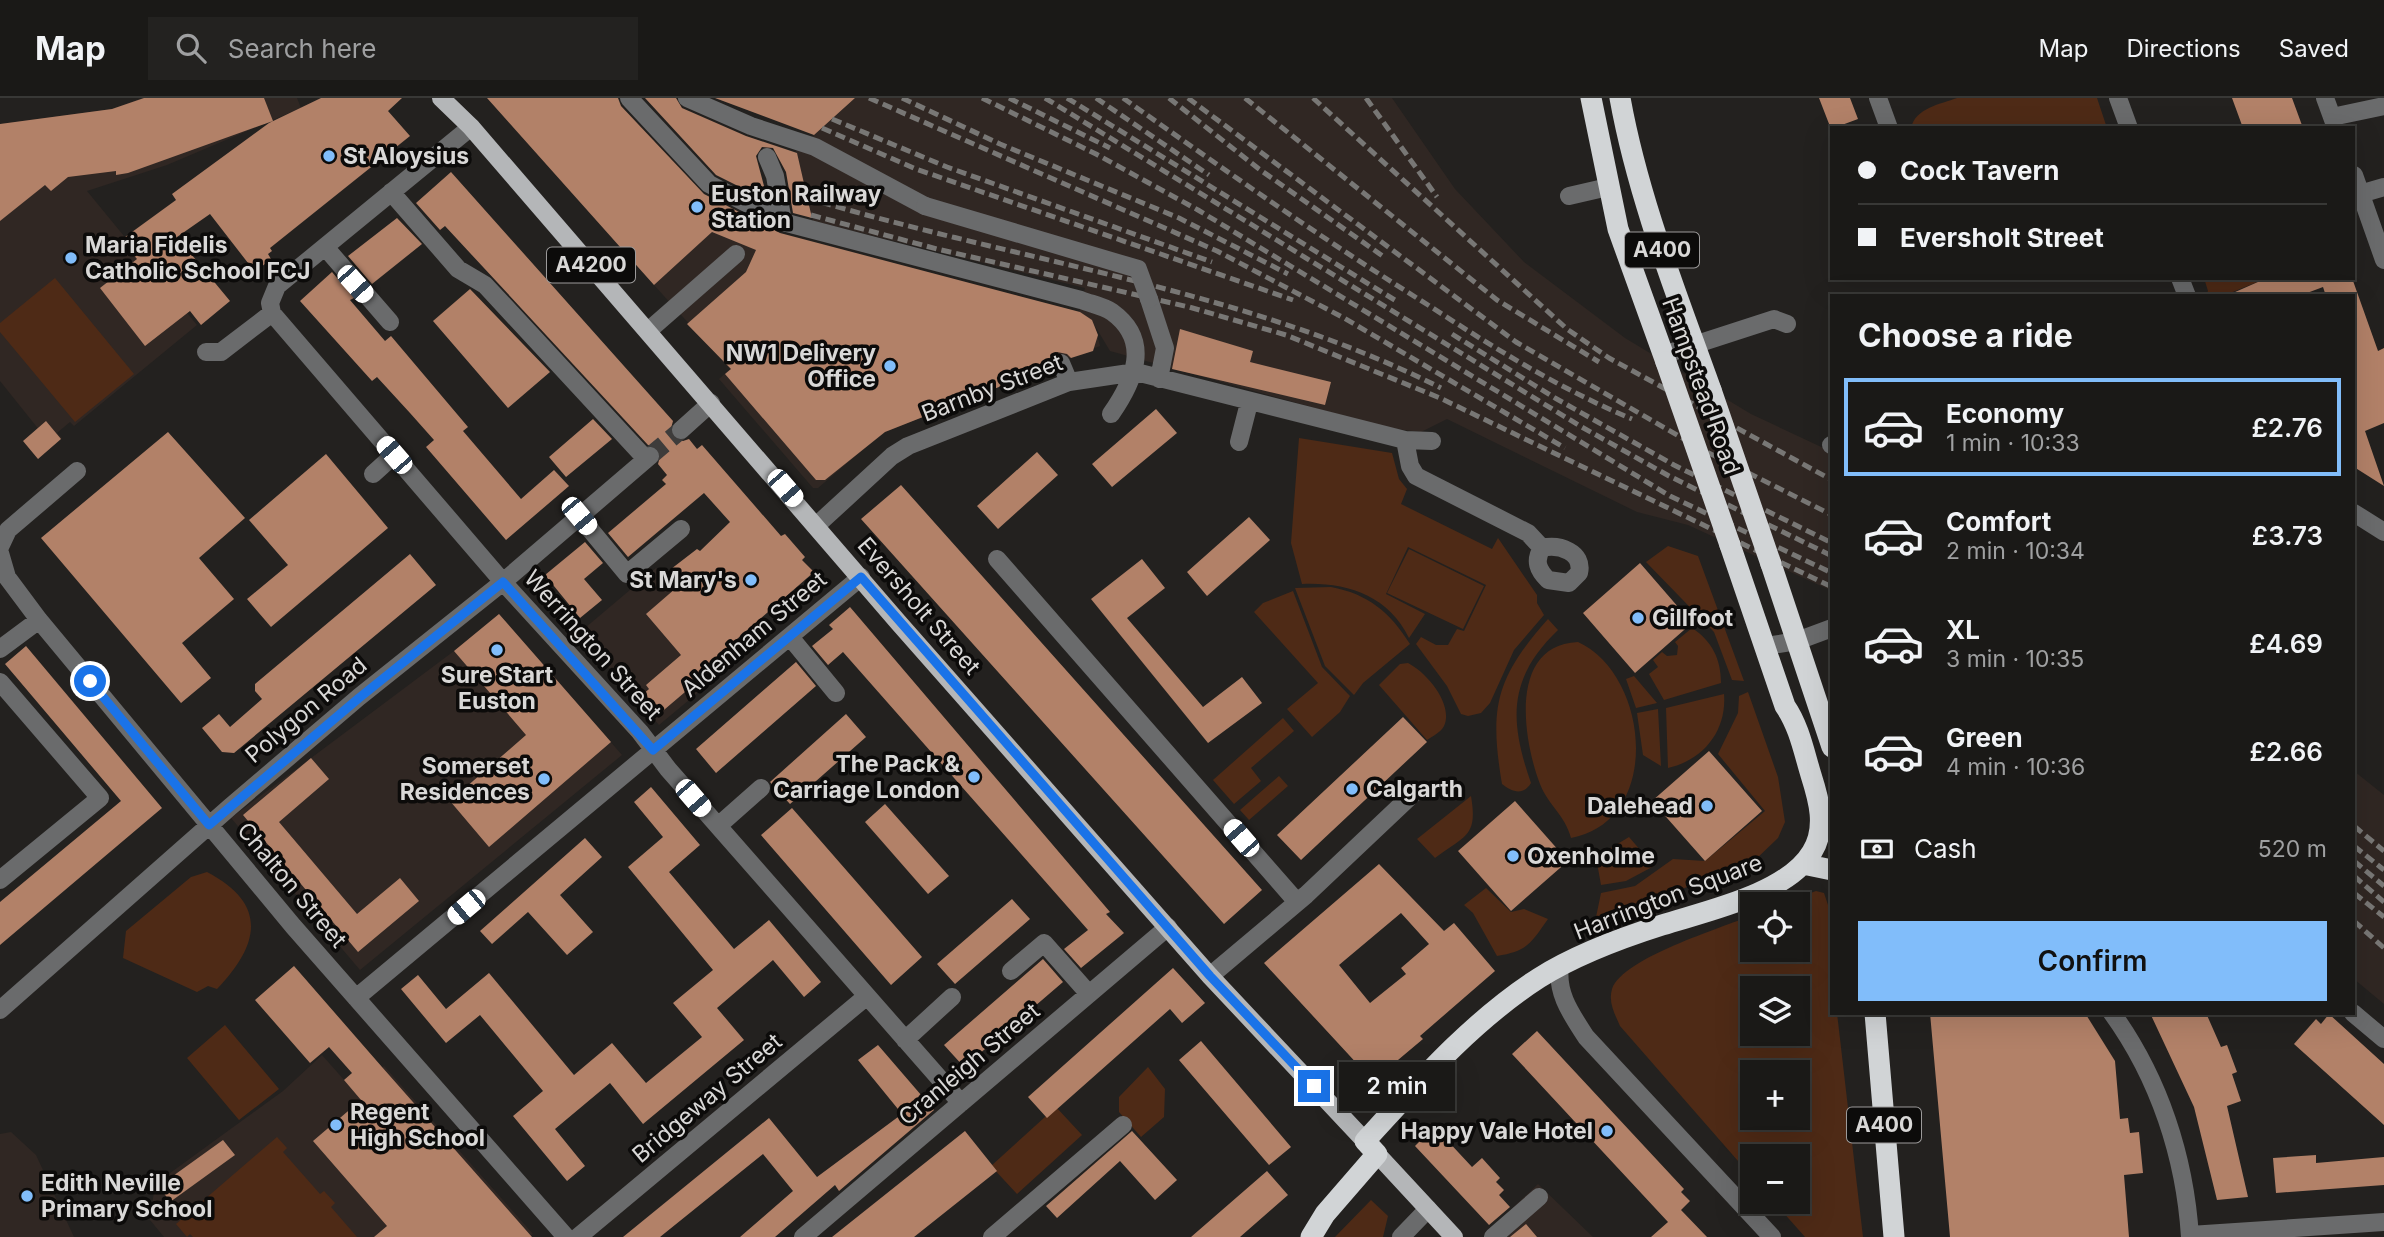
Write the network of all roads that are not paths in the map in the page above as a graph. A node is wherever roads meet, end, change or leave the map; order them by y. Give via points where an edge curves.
1 (441, 98) edge
2 (629, 98) edge
3 (687, 98) edge
4 (1591, 98) edge
5 (1620, 98) edge
6 (2325, 98) edge
7 (1885, 100) edge
8 (2123, 100) edge
9 (2384, 106) edge
10 (2334, 122) edge
11 (1889, 126) edge
12 (2129, 126) edge
13 (471, 127) junction
14 (767, 157) dead end
15 (2355, 178) edge
16 (1608, 187) junction
17 (2384, 187) edge
18 (391, 192) junction
19 (2360, 194) junction
20 (1569, 196) dead end
21 (783, 222) junction
22 (325, 247) junction
23 (736, 254) dead end
24 (2383, 254) edge
25 (272, 313) junction
26 (390, 322) dead end
27 (1787, 324) dead end
28 (648, 331) junction
29 (1695, 344) junction
30 (206, 352) dead end
31 (1664, 358) junction
32 (1061, 363) dead end
33 (1136, 372) junction
34 (1159, 379) junction
35 (1069, 383) junction
36 (711, 403) junction
37 (1249, 403) junction
38 (1111, 414) dead end
39 (681, 429) tunnel mouth
40 (1405, 440) junction
41 (1432, 441) dead end
42 (1240, 442) dead end
43 (394, 455) junction
44 (77, 471) dead end
45 (373, 474) dead end
46 (2355, 514) edge
47 (579, 516) junction
48 (817, 525) junction
49 (681, 529) dead end
50 (2384, 532) edge
51 (0, 547) edge
52 (1542, 548) dead end
53 (0, 553) edge
54 (997, 559) dead end
55 (861, 577) junction
56 (503, 582) junction
57 (38, 620) junction
58 (1830, 629) edge
59 (790, 636) junction
60 (1797, 641) junction
61 (1766, 646) junction
62 (0, 649) edge
63 (0, 682) edge
64 (836, 693) dead end
65 (1786, 706) joint
66 (1830, 741) edge
67 (653, 750) junction
68 (761, 788) dead end
69 (1416, 791) dead end
70 (209, 825) junction
71 (718, 826) junction
72 (1803, 864) junction
73 (1830, 870) edge
74 (0, 880) edge
75 (1297, 902) junction
76 (1168, 927) junction
77 (1560, 966) junction
78 (1011, 971) dead end
79 (1210, 976) junction
80 (1089, 994) junction
81 (867, 996) junction
82 (952, 997) dead end
83 (356, 998) junction
84 (0, 1010) edge
85 (1875, 1015) edge
86 (2113, 1015) edge
87 (2355, 1015) edge
88 (2384, 1039) edge
89 (905, 1040) junction
90 (961, 1103) junction
91 (1123, 1125) dead end
92 (1371, 1148) junction
93 (1539, 1197) dead end
94 (1428, 1209) junction
95 (2384, 1222) edge
96 (2190, 1236) edge
97 (566, 1237) edge
98 (578, 1237) edge
99 (803, 1237) edge
100 (992, 1237) edge
101 (1311, 1237) edge
102 (1401, 1237) edge
103 (1454, 1237) edge
104 (1493, 1237) edge
105 (1772, 1237) edge
106 (1894, 1237) edge

1 - 13 main road, Eversholt Street / A4200
2 - 21 street, bridge via 709,184
3 - 34 street, bridge via 815,147 925,206 1138,269 1165,348
4 - 16 highway, Hampstead Road / A400
5 - 29 highway, Hampstead Road / A400 via 1667,267
6 - 10 street
7 - 11 street
8 - 12 street
9 - 10 street
13 - 18 street
13 - 28 main road, Eversholt Street / A4200
14 - 21 street, bridge
15 - 19 street
16 - 20 street
16 - 31 highway, Hampstead Road / A400 via 1618,229
17 - 19 street
18 - 22 street
18 - 47 street, Polygon Road via 458,269 485,285 648,458
19 - 24 street
21 - 33 street via 1081,300 1111,312 1129,328
22 - 25 street via 277,286 270,303
22 - 26 street
23 - 28 street
25 - 30 street via 220,352
25 - 43 street, Werrington Street
27 - 29 street via 1774,318
28 - 36 main road, Eversholt Street / A4200
29 - 31 street
29 - 60 highway, Hampstead Road / A400, bridge
31 - 61 highway, Hampstead Road / A400, bridge
32 - 35 street
33 - 34 street, Barnby Street
33 - 35 street, Barnby Street
33 - 38 street
34 - 37 street, Barnby Street
35 - 48 street, Barnby Street via 908,446
36 - 39 street
36 - 48 main road, Eversholt Street / A4200
37 - 40 street, Barnby Street
37 - 42 street
40 - 41 street, Barnby Street
40 - 52 street via 1416,476 1528,533
43 - 45 street
43 - 56 street, Werrington Street
44 - 51 street via 8,530
46 - 50 street
47 - 49 street via 627,574
47 - 56 street, Polygon Road
48 - 55 main road, Eversholt Street / A4200
53 - 57 street, Chalton Street via 7,577
54 - 75 street
55 - 59 street, Aldenham Street
55 - 76 main road, Eversholt Street / A4200
56 - 67 street, Werrington Street
56 - 70 street, Polygon Road
57 - 62 street
57 - 70 street, Chalton Street
58 - 60 street
59 - 64 street
59 - 67 street, Aldenham Street
60 - 61 street
60 - 66 highway, Hampstead Road / A400
61 - 65 highway, Hampstead Road / A400
63 - 74 street via 100,798
65 - 72 highway, Harrington Square / A400 via 1794,718 1820,812 1817,843
67 - 71 street, Werrington Street
67 - 83 street, Aldenham Street
68 - 71 street
69 - 75 street
70 - 83 street, Chalton Street
70 - 84 street, Polygon Road
71 - 81 street, Werrington Street
72 - 73 highway
72 - 77 highway, Harrington Square / A400 via 1774,886
75 - 79 street
76 - 79 main road, Eversholt Street / A4200
76 - 80 street, Cranleigh Street
77 - 92 highway, A400 via 1490,1015 1427,1073
77 - 105 street, Harrington Square via 1558,978 1567,1008 1587,1037
78 - 80 street via 1044,943
79 - 92 main road, Eversholt Street / A4200
80 - 90 street, Cranleigh Street
81 - 89 street, Werrington Street
81 - 98 street, Bridgeway Street
82 - 89 street
83 - 97 street, Chalton Street
85 - 106 highway, A400
86 - 96 street via 2138,1051 2163,1110 2179,1164
87 - 88 street
89 - 90 street, Werrington Street
90 - 99 street, Cranleigh Street
91 - 100 street
92 - 94 main road, A4200
92 - 101 highway, A400
93 - 104 street
94 - 102 street
94 - 103 main road, A4200
95 - 96 street

